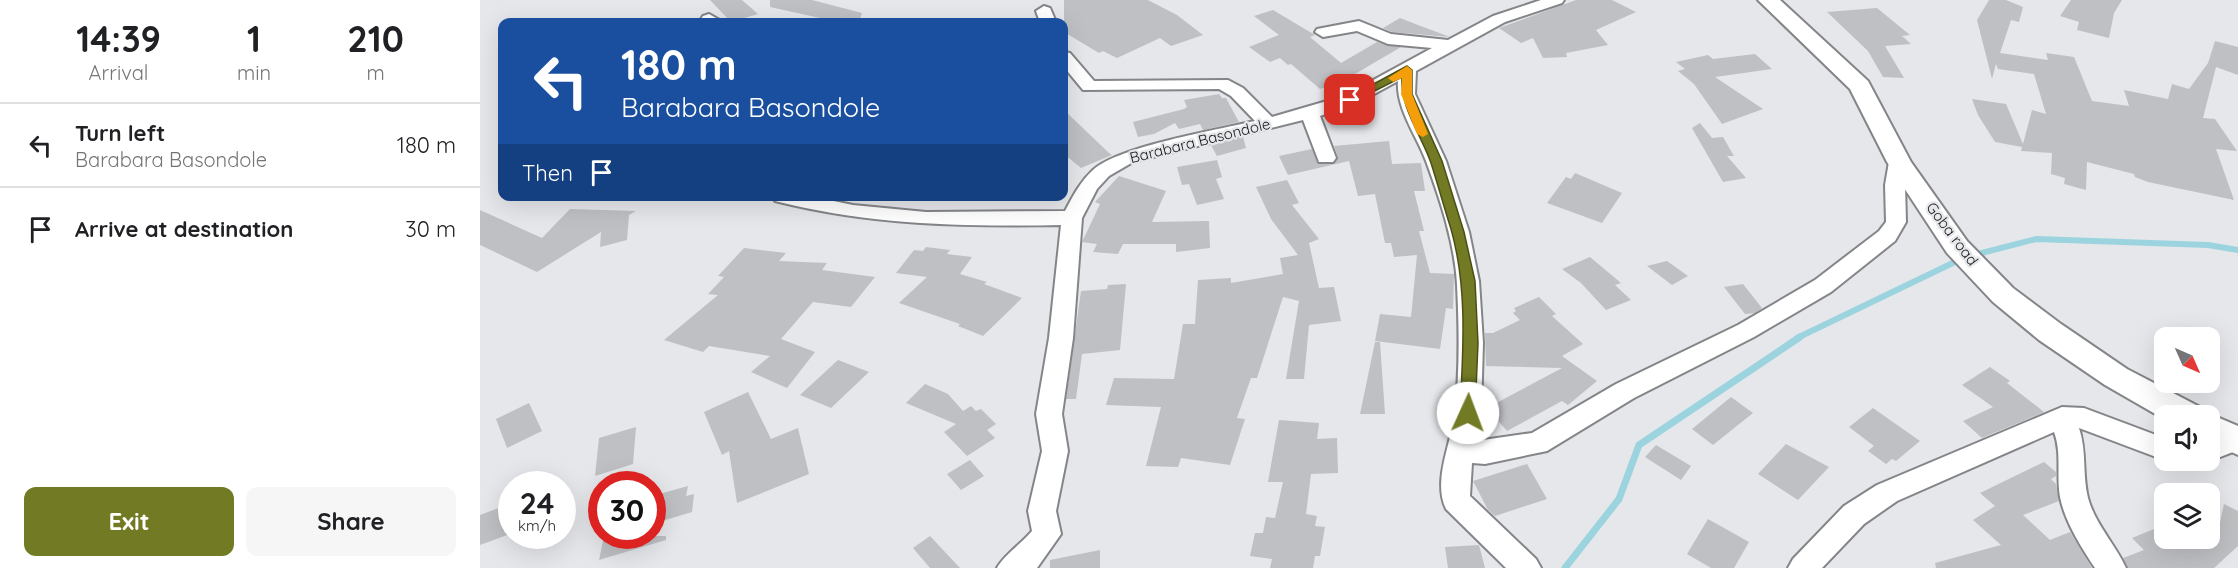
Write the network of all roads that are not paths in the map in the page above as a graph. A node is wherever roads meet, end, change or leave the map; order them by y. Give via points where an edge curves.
1 (1556, 0) edge
2 (1768, 0) edge
3 (1323, 32) dead end
4 (1449, 45) junction
5 (1068, 62) edge
6 (1407, 70) junction
7 (1310, 114) junction
8 (1269, 124) junction
9 (1326, 158) dead end
10 (1899, 162) junction
11 (798, 201) edge
12 (1072, 218) junction
13 (2168, 405) edge
14 (2062, 417) junction
15 (2154, 446) edge
16 (1460, 451) junction
17 (1012, 568) edge
18 (1527, 568) edge
19 (1803, 568) edge
20 (2110, 568) edge

1 - 4 street, Barabara Basondole via 1499,19
2 - 10 main road, Goba road via 1860,86
3 - 4 street via 1359,26 1388,39
4 - 6 street, Barabara Basondole
5 - 8 street via 1089,86 1222,84 1237,92
6 - 7 street, Barabara Basondole via 1350,100
6 - 16 street via 1406,94 1436,161 1468,281 1468,413
7 - 8 street, Barabara Basondole
7 - 9 street
8 - 12 street, Barabara Basondole via 1126,158 1088,186
10 - 13 main road, Goba road via 1957,247 2003,295 2116,377
10 - 16 street via 1894,185 1896,222 1887,236 1823,286 1746,331 1625,391 1538,443 1485,453
11 - 12 street via 817,207 926,217
12 - 17 street, Barabara Basondole via 1061,338 1048,414 1055,451 1042,511 1047,534 1026,559
14 - 15 street via 2084,418
14 - 19 street via 1887,493 1854,515
14 - 20 street via 2070,442 2074,497 2089,534
16 - 18 street via 1456,501

